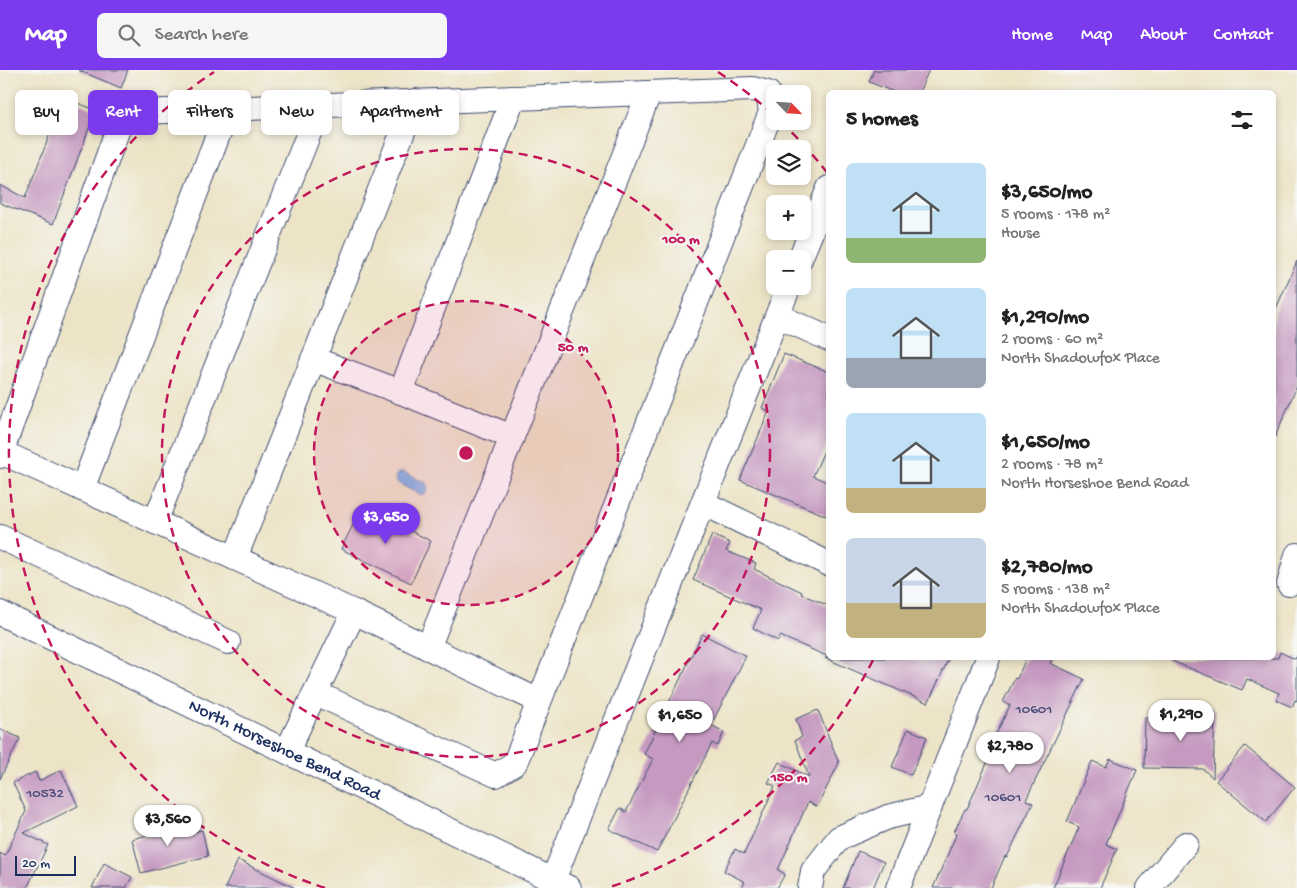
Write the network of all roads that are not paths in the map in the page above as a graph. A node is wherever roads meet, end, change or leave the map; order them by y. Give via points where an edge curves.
1 (649, 93) junction
2 (513, 98) junction
3 (459, 100) edge
4 (168, 111) edge
5 (218, 135) edge
6 (308, 135) edge
7 (402, 135) edge
8 (826, 195) edge
9 (804, 250) edge
10 (786, 295) edge
11 (778, 316) junction
12 (826, 338) edge
13 (313, 360) junction
14 (401, 392) junction
15 (512, 437) junction
16 (1, 454) edge
17 (82, 489) junction
18 (703, 503) junction
19 (155, 522) junction
20 (0, 537) edge
21 (1297, 555) edge
22 (235, 558) junction
23 (826, 563) edge
24 (1289, 584) dead end
25 (354, 612) junction
26 (0, 613) edge
27 (228, 642) dead end
28 (428, 648) junction
29 (987, 660) edge
30 (315, 693) junction
31 (539, 701) junction
32 (287, 751) junction
33 (930, 807) junction
34 (1186, 844) dead end
35 (561, 884) edge
36 (810, 888) edge
37 (898, 888) edge
38 (1149, 888) edge

1 - 2 street
1 - 15 street
1 - 31 street via 753,89 768,93 771,112
2 - 3 street
2 - 14 street
4 - 16 street via 140,112 120,123
5 - 17 street
6 - 19 street
7 - 13 street
8 - 9 street
10 - 11 street
11 - 12 street
11 - 18 street
13 - 14 street
13 - 22 street
14 - 15 street
15 - 28 street
16 - 17 street
17 - 19 street
18 - 23 street
18 - 35 street
19 - 22 street
20 - 27 street
21 - 24 street
22 - 25 street
25 - 28 street
25 - 30 street
26 - 32 street, North Horseshoe Bend Road
28 - 31 street
29 - 33 street
30 - 31 street via 496,775 515,763
30 - 32 street
32 - 35 street, North Horseshoe Bend Road
33 - 36 street via 888,817 839,838 813,871
33 - 37 street
34 - 38 street

